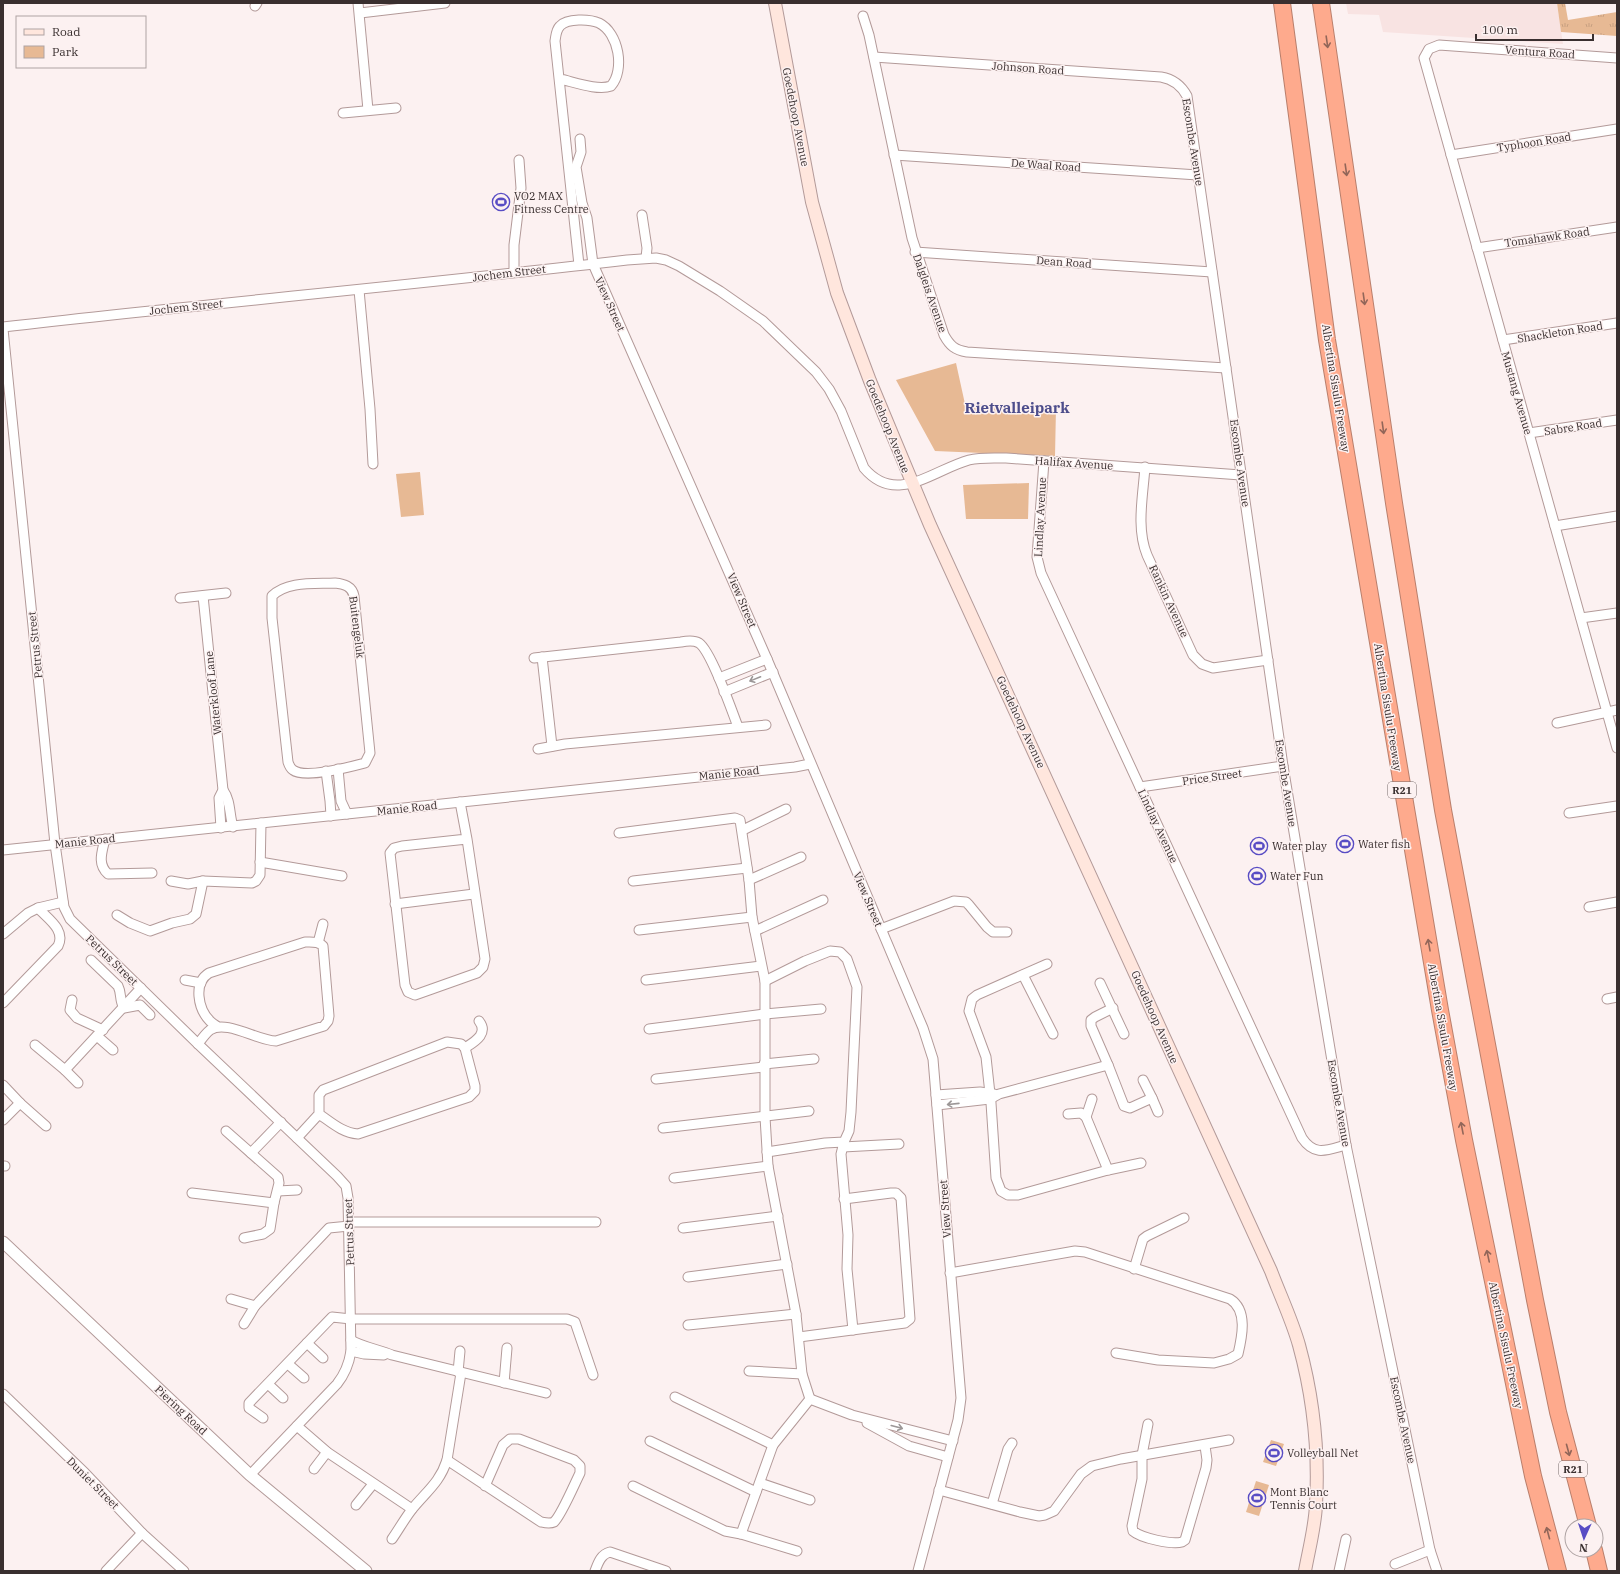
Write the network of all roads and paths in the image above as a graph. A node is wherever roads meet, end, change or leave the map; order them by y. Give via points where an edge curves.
1 (358, 3) edge
2 (445, 3) edge
3 (775, 3) edge
4 (1282, 3) edge
5 (1321, 3) edge
6 (360, 13) junction
7 (863, 16) dead end
8 (1439, 45) joint
9 (874, 57) junction
10 (1617, 58) edge
11 (560, 79) junction
12 (1180, 86) joint
13 (396, 108) dead end
14 (368, 110) junction
15 (344, 114) dead end
16 (1617, 129) edge
17 (580, 139) dead end
18 (894, 155) junction
19 (1451, 155) junction
20 (519, 160) dead end
21 (1198, 175) junction
22 (642, 215) dead end
23 (1617, 227) edge
24 (1477, 248) junction
25 (916, 252) junction
26 (646, 258) junction
27 (593, 264) junction
28 (579, 265) junction
29 (514, 272) junction
30 (1212, 272) junction
31 (359, 290) junction
32 (1617, 323) edge
33 (3, 328) edge
34 (1503, 340) junction
35 (1226, 368) junction
36 (1617, 420) edge
37 (1529, 433) junction
38 (1044, 461) junction
39 (373, 464) dead end
40 (1145, 467) junction
41 (1241, 474) junction
42 (911, 484) junction
43 (1617, 516) edge
44 (1555, 526) junction
45 (226, 593) dead end
46 (203, 596) junction
47 (180, 598) dead end
48 (1617, 613) edge
49 (1581, 618) junction
50 (767, 659) junction
51 (1268, 660) junction
52 (773, 672) junction
53 (719, 678) junction
54 (724, 692) junction
55 (1617, 710) edge
56 (1607, 711) junction
57 (1557, 723) dead end
58 (766, 725) dead end
59 (738, 727) junction
60 (552, 746) junction
61 (1617, 748) edge
62 (538, 749) dead end
63 (810, 764) junction
64 (1283, 766) junction
65 (338, 769) junction
66 (326, 772) junction
67 (1140, 787) junction
68 (223, 790) junction
69 (460, 802) junction
70 (1617, 806) edge
71 (786, 809) dead end
72 (347, 814) junction
73 (1569, 814) dead end
74 (330, 816) junction
75 (261, 823) junction
76 (233, 827) junction
77 (220, 828) junction
78 (742, 830) junction
79 (619, 833) dead end
80 (105, 839) junction
81 (467, 839) junction
82 (56, 844) junction
83 (3, 850) edge
84 (801, 857) dead end
85 (260, 862) junction
86 (746, 868) junction
87 (152, 873) dead end
88 (342, 876) dead end
89 (749, 880) junction
90 (171, 881) dead end
91 (203, 881) junction
92 (633, 881) dead end
93 (474, 894) junction
94 (823, 900) dead end
95 (63, 902) junction
96 (1617, 902) edge
97 (396, 904) junction
98 (1589, 907) dead end
99 (38, 908) junction
100 (117, 915) dead end
101 (752, 917) junction
102 (323, 924) dead end
103 (880, 929) junction
104 (639, 930) dead end
105 (755, 931) junction
106 (1007, 932) dead end
107 (3, 934) edge
108 (318, 943) junction
109 (91, 960) dead end
110 (1047, 964) dead end
111 (761, 966) junction
112 (1023, 975) junction
113 (185, 980) dead end
114 (646, 980) dead end
115 (765, 981) junction
116 (201, 983) junction
117 (1100, 983) dead end
118 (141, 988) junction
119 (1617, 997) edge
120 (1607, 999) dead end
121 (72, 1000) dead end
122 (3, 1003) edge
123 (124, 1008) junction
124 (1113, 1008) junction
125 (821, 1009) dead end
126 (765, 1014) junction
127 (150, 1015) dead end
128 (479, 1021) dead end
129 (218, 1027) junction
130 (649, 1029) dead end
131 (100, 1033) junction
132 (1053, 1034) dead end
133 (1124, 1034) dead end
134 (198, 1044) junction
135 (35, 1045) dead end
136 (464, 1048) junction
137 (113, 1050) dead end
138 (814, 1059) dead end
139 (764, 1065) junction
140 (1108, 1065) junction
141 (65, 1070) junction
142 (656, 1079) dead end
143 (1143, 1080) dead end
144 (78, 1083) dead end
145 (3, 1085) edge
146 (936, 1095) junction
147 (993, 1095) junction
148 (1152, 1098) junction
149 (1092, 1099) dead end
150 (20, 1103) junction
151 (937, 1105) junction
152 (809, 1111) dead end
153 (1158, 1112) dead end
154 (319, 1114) junction
155 (1068, 1114) dead end
156 (765, 1117) junction
157 (1086, 1117) junction
158 (3, 1120) edge
159 (281, 1122) junction
160 (46, 1126) dead end
161 (663, 1128) dead end
162 (226, 1131) dead end
163 (297, 1138) junction
164 (844, 1144) junction
165 (899, 1144) dead end
166 (1346, 1145) junction
167 (767, 1152) junction
168 (251, 1153) junction
169 (1141, 1164) dead end
170 (768, 1166) junction
171 (1108, 1170) junction
172 (674, 1178) dead end
173 (297, 1190) dead end
174 (278, 1191) junction
175 (192, 1193) dead end
176 (844, 1199) junction
177 (274, 1203) junction
178 (778, 1216) junction
179 (1184, 1218) dead end
180 (596, 1222) dead end
181 (349, 1224) junction
182 (682, 1228) dead end
183 (244, 1238) dead end
184 (3, 1242) edge
185 (787, 1264) junction
186 (1134, 1269) junction
187 (950, 1274) junction
188 (688, 1277) dead end
189 (232, 1299) dead end
190 (255, 1306) junction
191 (796, 1314) junction
192 (351, 1319) junction
193 (244, 1324) dead end
194 (688, 1325) dead end
195 (853, 1330) junction
196 (799, 1337) junction
197 (351, 1340) junction
198 (307, 1343) junction
199 (507, 1348) dead end
200 (351, 1351) junction
201 (460, 1351) dead end
202 (1116, 1353) dead end
203 (392, 1355) junction
204 (323, 1358) dead end
205 (288, 1364) junction
206 (749, 1371) dead end
207 (459, 1372) junction
208 (802, 1374) junction
209 (593, 1375) dead end
210 (304, 1378) dead end
211 (504, 1382) junction
212 (268, 1384) junction
213 (546, 1393) dead end
214 (3, 1394) edge
215 (675, 1397) dead end
216 (283, 1398) dead end
217 (810, 1399) junction
218 (852, 1415) junction
219 (263, 1418) dead end
220 (1148, 1424) dead end
221 (297, 1426) junction
222 (1229, 1440) dead end
223 (650, 1441) dead end
224 (953, 1441) junction
225 (1012, 1443) dead end
226 (773, 1445) junction
227 (1205, 1446) junction
228 (327, 1452) junction
229 (1142, 1455) junction
230 (948, 1457) junction
231 (447, 1460) junction
232 (314, 1469) dead end
233 (250, 1475) junction
234 (373, 1484) junction
235 (485, 1486) junction
236 (633, 1486) dead end
237 (758, 1488) junction
238 (939, 1490) junction
239 (810, 1500) dead end
240 (992, 1504) junction
241 (356, 1505) dead end
242 (412, 1509) junction
243 (1586, 1518) edge
244 (142, 1533) junction
245 (741, 1534) junction
246 (1346, 1539) dead end
247 (392, 1540) dead end
248 (1430, 1550) junction
249 (797, 1551) dead end
250 (1596, 1558) edge
251 (1395, 1564) dead end
252 (662, 1570) edge
253 (106, 1571) edge
254 (184, 1571) edge
255 (366, 1571) edge
256 (595, 1571) edge
257 (918, 1571) edge
258 (1305, 1571) edge
259 (1339, 1571) edge
260 (1436, 1571) edge
261 (1558, 1571) edge
262 (1599, 1571) edge

1 - 6 street
2 - 6 street
3 - 42 main road, Goedehoop Avenue via 807,178 833,280 844,315
261 -> 4 highway, Albertina Sisulu Freeway / R21 via 1533,1476 1440,1010 1327,340
5 -> 243 highway, R21 via 1394,503 1443,810 1535,1300 1558,1412
6 - 14 street
7 - 9 street, Dalgleis Avenue
8 - 10 street, Ventura Road
8 - 19 street, Mustang Avenue via 1429,49 1424,61
9 - 12 street, Johnson Road via 1161,77
9 - 18 street, Dalgleis Avenue
11 - 11 street via 555,41 559,27 568,21 581,20 598,23 609,32 616,49 618,64 618,74 611,86 598,88
11 - 28 street
12 - 21 street, Escombe Avenue via 1188,100
13 - 14 street
14 - 15 street
16 - 19 street, Typhoon Road
17 - 27 street, View Street via 581,152 576,167 587,218
18 - 21 street, De Waal Road
18 - 25 street, Dalgleis Avenue
19 - 24 street, Mustang Avenue
20 - 29 street via 521,188 514,245
21 - 30 street, Escombe Avenue
22 - 26 street
23 - 24 street, Tomahawk Road
24 - 34 street, Mustang Avenue
25 - 30 street, Dean Road
25 - 35 street, Dalgleis Avenue via 944,335 955,349 967,352
26 - 27 street, Jochem Street
26 - 42 street, Jochem Street via 666,260 679,266 763,321 816,372 829,389 841,411 861,464 867,472 877,480 890,485
27 - 28 street, Jochem Street
27 - 50 street, View Street
28 - 29 street, Jochem Street
29 - 31 street, Jochem Street
30 - 35 street, Escombe Avenue
31 - 33 street, Jochem Street
31 - 39 street
32 - 34 street, Shackleton Road
33 - 82 street, Petrus Street
34 - 37 street, Mustang Avenue
35 - 41 street, Escombe Avenue
36 - 37 street, Sabre Road
37 - 44 street, Mustang Avenue
38 - 40 street, Halifax Avenue
38 - 42 street, Halifax Avenue via 974,459
38 - 67 street, Lindlay Avenue via 1037,550 1039,567
40 - 41 street, Halifax Avenue
40 - 51 street, Rankin Avenue via 1141,528 1143,542 1193,655 1202,664 1213,668
41 - 51 street, Escombe Avenue
42 - 258 main road, Goedehoop Avenue via 1271,1271 1299,1343 1314,1425 1316,1505
43 - 44 street
44 - 49 street, Mustang Avenue
45 - 46 street
46 - 47 street
46 - 68 street, Waterkloof Lane
48 - 49 street
49 - 56 street, Mustang Avenue
50 - 52 street, View Street
50 - 53 street
51 - 64 street, Escombe Avenue
52 -> 54 street
52 - 63 street, View Street
53 - 54 street
53 - 60 street via 707,652 699,643 691,641 538,657
54 - 59 street
55 - 56 street
56 - 57 street
56 - 61 street, Mustang Avenue
58 - 59 street
59 - 60 street
60 - 62 street
63 - 69 street, Manie Road
63 - 103 street, View Street
64 - 67 street, Price Street
64 - 166 street, Escombe Avenue
65 - 66 street, Buitengeluk
65 - 66 street, Buitengeluk via 365,763 370,753 353,592 343,584 335,583 289,586 278,590 272,596 271,605 288,762 292,770 298,773
65 - 72 street via 341,801
66 - 74 street
67 - 166 street, Lindlay Avenue via 1302,1138 1310,1147 1322,1151
68 - 76 street, Waterkloof Lane via 228,797
68 - 77 street, Waterkloof Lane via 219,798
69 - 72 street, Manie Road
69 - 81 street
70 - 73 street
71 - 78 street
72 - 74 street, Manie Road
74 - 75 street, Manie Road
75 - 76 street, Manie Road
75 - 85 street
76 - 77 street, Manie Road
77 - 80 street, Manie Road
78 - 79 street via 740,820 735,818
78 - 86 street
80 - 82 street, Manie Road
80 - 87 street via 101,863 108,874
81 - 93 street
81 - 97 street via 394,848 389,857
82 - 83 street, Manie Road
82 - 95 street, Petrus Street
84 - 89 street
85 - 88 street
85 - 91 street via 260,875 252,883
86 - 89 street
86 - 92 street
89 - 101 street
90 - 91 street via 188,884
91 - 100 street via 196,914 190,919 150,931
93 - 97 street
93 - 97 street via 485,959 483,967 477,973 415,995 408,992 405,985
94 - 105 street
95 - 99 street
95 - 118 street, Petrus Street via 70,919
96 - 98 street
99 - 107 street
99 - 122 street via 60,932 61,940
101 - 104 street
101 - 105 street
102 - 108 street
103 - 106 street via 954,901 961,901 969,905 993,932
103 - 146 street, View Street via 923,1028 933,1059
105 - 111 street
108 - 116 street via 305,942 209,973 202,978
108 - 129 street via 324,950 329,1016 324,1026 276,1041
109 - 123 street via 118,986 120,1002
110 - 112 street
111 - 114 street
111 - 115 street
112 - 132 street
112 - 147 street via 972,998 970,1004 969,1010 984,1050
113 - 116 street
115 - 126 street
115 - 164 street via 830,951 840,952 847,959 857,988 851,1112 849,1131
116 - 129 street via 199,1001 209,1021
117 - 124 street
118 - 123 street
118 - 134 street, Petrus Street
119 - 120 street
121 - 131 street via 70,1010 76,1018
123 - 127 street via 140,1005
123 - 131 street
124 - 133 street
124 - 140 street via 1091,1020 1091,1026
125 - 126 street
126 - 130 street
126 - 139 street
128 - 136 street via 483,1028 481,1035
129 - 134 street via 210,1031
131 - 137 street
131 - 141 street
134 - 159 street, Petrus Street
135 - 141 street
136 - 154 street via 461,1044 447,1042 329,1087 319,1095
136 - 154 street via 475,1086 475,1091 469,1097 358,1134 350,1134
138 - 139 street
139 - 142 street
139 - 156 street
140 - 147 street
140 - 148 street via 1126,1107 1130,1108
141 - 144 street
143 - 148 street
145 - 150 street
146 - 147 street via 980,1092
146 - 151 street, View Street
147 -> 151 street
147 - 171 street via 996,1178 1001,1190 1008,1195 1018,1195
148 - 153 street
149 - 157 street
150 - 158 street
150 - 160 street
151 - 187 street, View Street
152 - 156 street
154 - 163 street
155 - 157 street via 1081,1113
156 - 161 street
156 - 167 street
157 - 171 street
159 - 163 street, Petrus Street
159 - 168 street
162 - 168 street
163 - 181 street, Petrus Street via 346,1186
164 - 165 street
164 - 167 street via 825,1143
164 - 176 street via 841,1154
166 - 248 street, Escombe Avenue
167 - 170 street
168 - 174 street via 278,1177
169 - 171 street
170 - 172 street
170 - 178 street
173 - 174 street
174 - 177 street
175 - 177 street
176 - 195 street
176 - 195 street via 891,1193 896,1193 901,1198 911,1314 905,1323
177 - 183 street via 270,1229 263,1234
178 - 182 street
178 - 185 street
179 - 186 street via 1143,1239
180 - 181 street
181 - 190 street via 329,1228
181 - 192 street, Petrus Street
184 - 233 street, Piering Road
185 - 188 street
185 - 191 street
186 - 187 street via 1075,1251
186 - 202 street via 1230,1299 1240,1311 1242,1338 1238,1354 1214,1363 1158,1360
187 - 224 street, View Street via 961,1398
189 - 190 street
190 - 193 street
191 - 194 street
191 - 196 street
192 - 197 street, Petrus Street
192 - 198 street via 331,1318
192 - 209 street via 568,1319 575,1322
195 - 196 street
196 - 208 street
197 - 200 street, Petrus Street
197 - 203 street
198 - 204 street
198 - 205 street
199 - 211 street
200 - 203 street
200 - 221 street, Petrus Street via 343,1377
201 - 207 street
203 - 207 street
205 - 210 street
205 - 212 street
206 - 208 street
207 - 211 street
207 - 231 street
208 - 217 street
211 - 213 street
212 - 216 street
212 - 219 street via 248,1405
214 - 244 street, Duniet Street
215 - 226 street
217 - 218 street
217 - 226 street
218 -> 224 street
218 - 230 street via 910,1446
220 - 229 street
221 - 228 street
221 - 233 street, Petrus Street
222 - 227 street
223 - 237 street
224 - 230 street, View Street
225 - 240 street via 1008,1448
226 - 237 street
227 - 229 street
227 - 229 street via 1206,1468 1185,1540 1179,1544 1141,1536 1133,1531 1142,1479
228 - 232 street
228 - 234 street
229 - 240 street via 1092,1466 1081,1474 1050,1514 1039,1516
230 - 238 street, View Street
231 - 235 street
231 - 242 street via 439,1479
233 - 255 street, Piering Road
234 - 241 street
234 - 242 street
235 - 235 street via 541,1522 551,1523 557,1518 580,1473 580,1466 574,1460 518,1439 510,1439 503,1445
236 - 245 street via 715,1527
237 - 239 street
237 - 245 street
238 - 240 street
238 - 257 street, View Street
242 - 247 street
244 - 253 street
244 - 254 street, Duniet Street
245 - 249 street
246 - 259 street
248 - 251 street
248 - 260 street, Escombe Avenue
250 - 262 highway
252 - 256 street via 610,1552 605,1553

